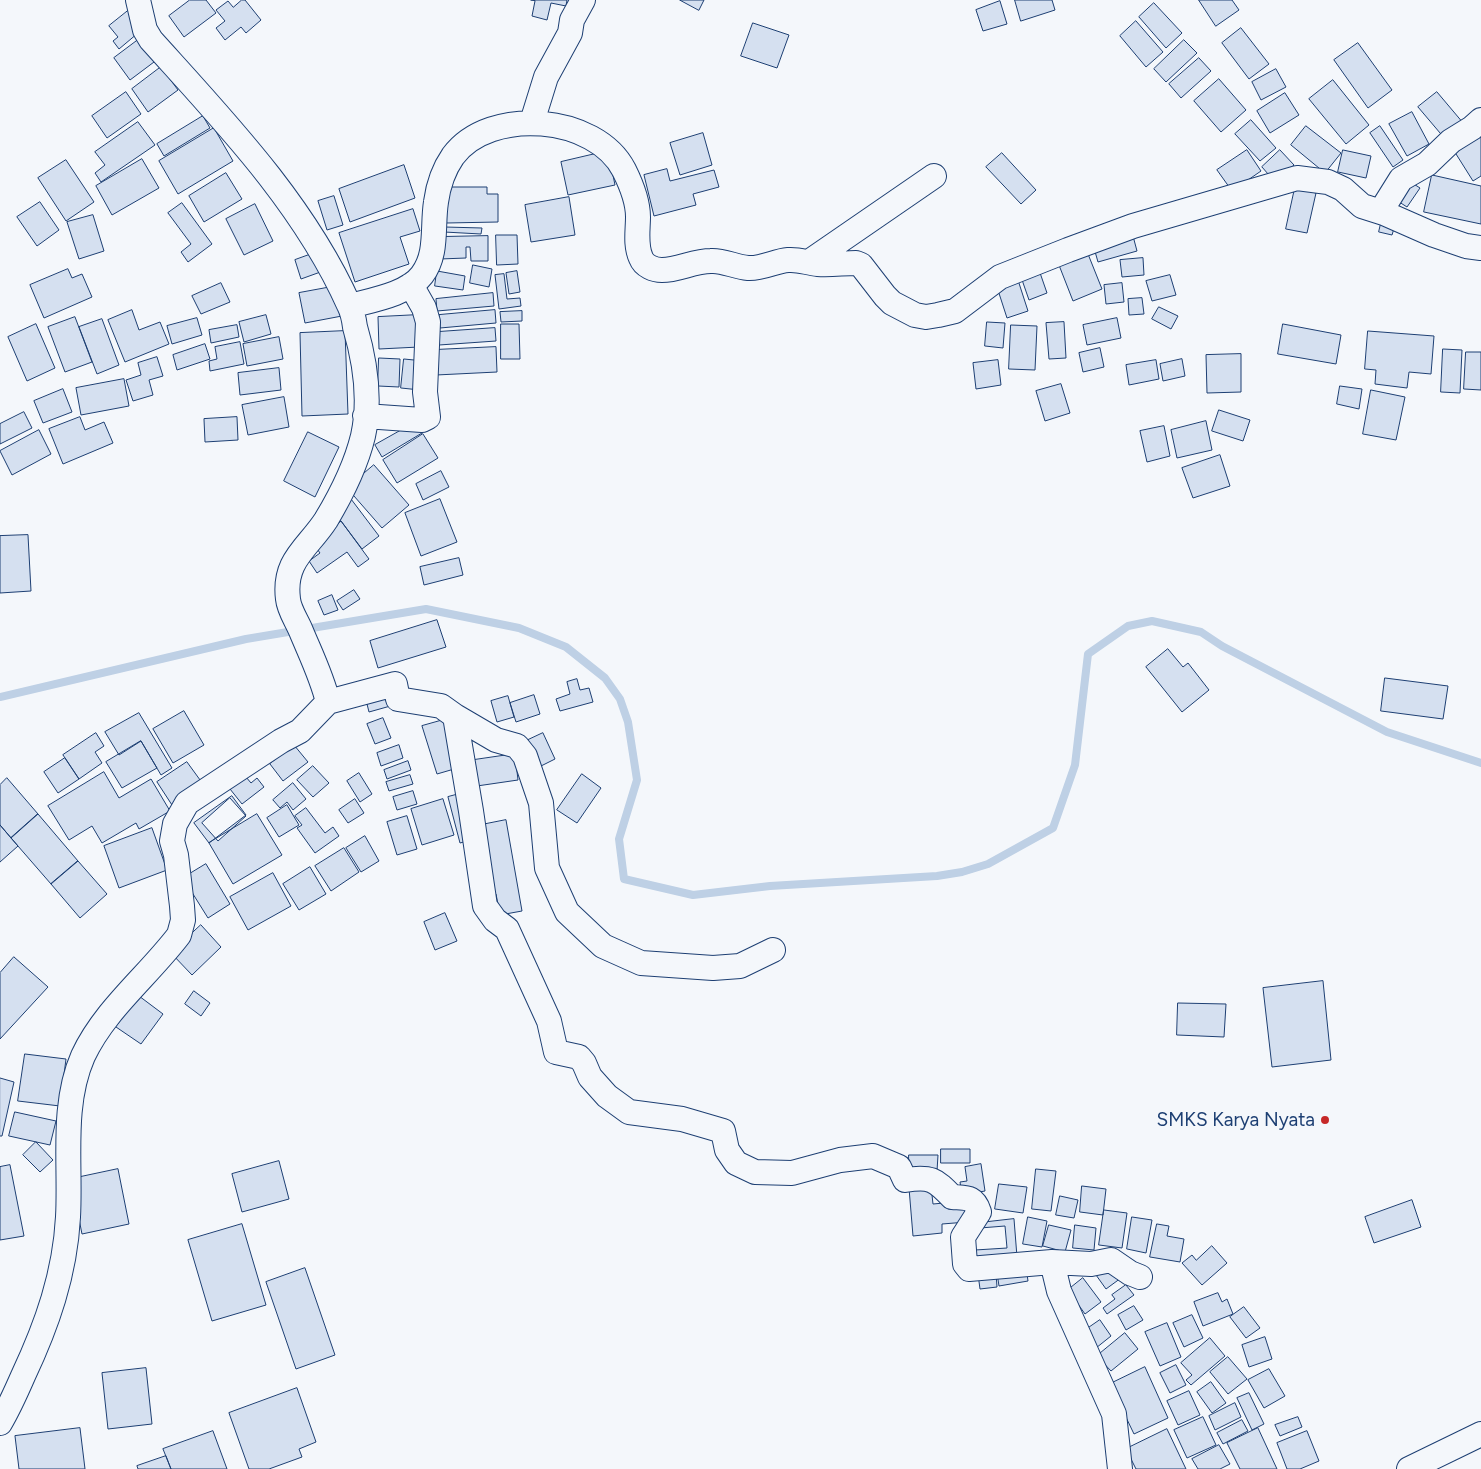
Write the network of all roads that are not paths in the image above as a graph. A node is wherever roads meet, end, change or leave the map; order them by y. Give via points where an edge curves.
1 (138, 0) edge
2 (584, 0) edge
3 (1481, 120) edge
4 (532, 122) junction
5 (934, 176) dead end
6 (1384, 213) junction
7 (1481, 248) edge
8 (809, 262) junction
9 (411, 285) junction
10 (350, 306) junction
11 (365, 416) junction
12 (325, 691) junction
13 (455, 716) junction
14 (773, 950) dead end
15 (1052, 1262) junction
16 (1140, 1277) dead end
17 (0, 1423) edge
18 (1481, 1434) edge
19 (1120, 1469) edge
20 (1409, 1469) edge

1 - 10 street via 148,35 241,142 295,212 329,264
2 - 4 street via 546,78
3 - 6 street via 1427,164 1401,179 1386,203
4 - 8 street via 564,128 594,139 616,156 635,196 638,215 636,237 641,258 652,268 661,270 712,260 748,268 787,260
4 - 9 street via 512,124 479,135 453,155 436,201 429,264
5 - 8 street
6 - 7 street via 1434,235
6 - 8 street via 1362,206 1343,189 1328,182 1297,178 1132,226 1000,278 955,312 926,317 892,303 858,264
9 - 10 street
9 - 11 street via 428,322 425,392 428,417 422,420
10 - 11 street via 362,349
11 - 12 street via 363,436 347,478 324,521 297,556 287,586 288,602
12 - 13 street via 395,684 398,699 441,706
12 - 17 street via 300,731 187,803 174,824 172,841 183,920 179,935 96,1031 83,1057 71,1109 68,1141 70,1182 64,1254 48,1318
13 - 14 street via 496,740 518,746 525,756 540,803 547,868 567,912 603,946 641,963 713,968 740,966
13 - 15 street via 485,906 507,930 549,1021 556,1052 579,1057 607,1096 629,1112 682,1119 723,1131 726,1150 736,1163 755,1172 792,1173 840,1160 873,1156 899,1166 905,1180 922,1177 935,1181 952,1197 966,1197 974,1202 979,1212 963,1238 965,1264 969,1269
15 - 16 street via 1091,1264 1111,1260
15 - 19 street via 1059,1290 1114,1414
18 - 20 street

